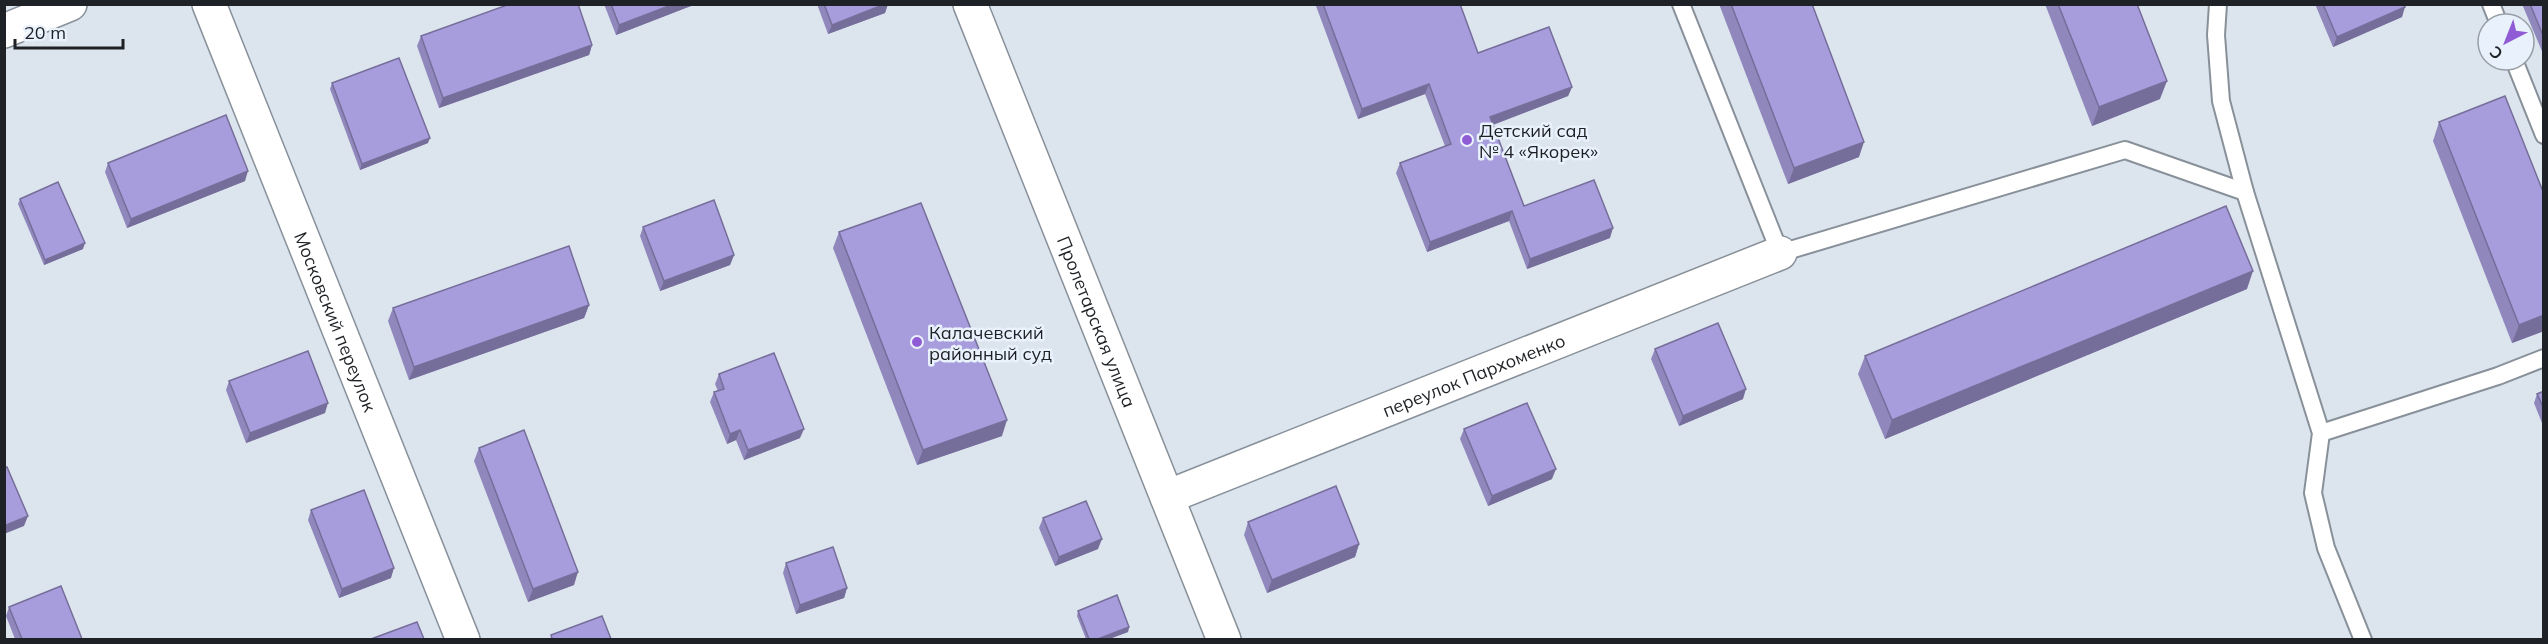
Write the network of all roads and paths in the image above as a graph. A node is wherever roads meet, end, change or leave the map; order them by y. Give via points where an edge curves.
1 (70, 4) edge
2 (209, 4) edge
3 (970, 4) edge
4 (1681, 4) edge
5 (2218, 4) edge
6 (4, 31) edge
7 (2519, 72) edge
8 (2544, 135) edge
9 (2245, 192) junction
10 (1780, 253) junction
11 (2544, 358) edge
12 (2321, 433) junction
13 (1167, 497) junction
14 (463, 639) edge
15 (1224, 639) edge
16 (2363, 639) edge

1 - 6 street
2 - 14 street, Московский переулок
3 - 13 street, Пролетарская улица
4 - 10 lane
5 - 9 lane via 2216,35 2222,101
7 - 8 lane
9 - 10 lane via 2125,150
9 - 12 lane
10 - 13 street, переулок Пархоменко
11 - 12 lane
12 - 16 lane via 2313,494 2326,548
13 - 15 street, Пролетарская улица

